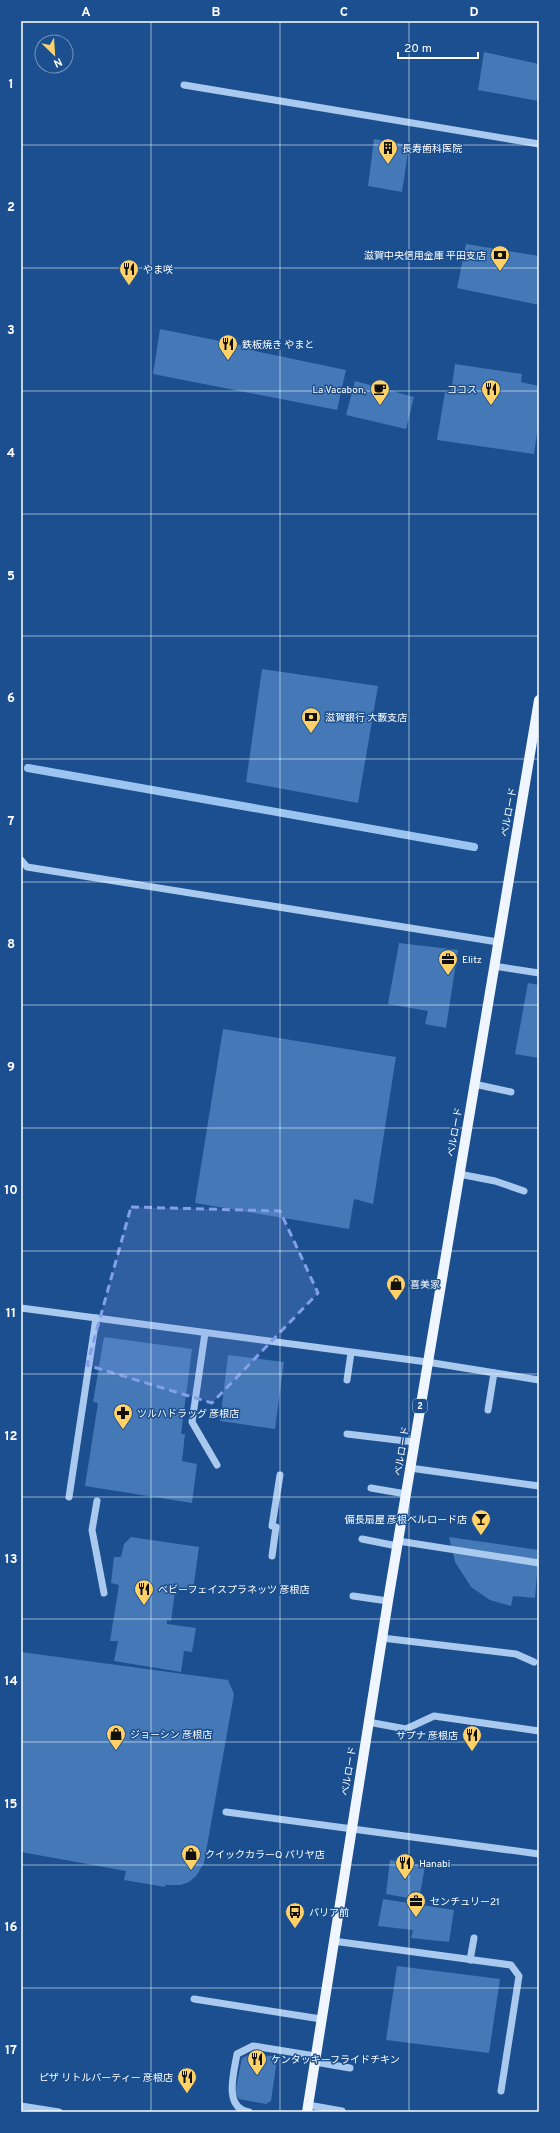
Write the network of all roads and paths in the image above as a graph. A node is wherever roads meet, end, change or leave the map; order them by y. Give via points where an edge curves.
1 (184, 85) dead end
2 (539, 144) edge
3 (539, 700) edge
4 (21, 860) edge
5 (498, 942) junction
6 (494, 966) junction
7 (539, 972) edge
8 (474, 1084) junction
9 (511, 1092) dead end
10 (459, 1174) junction
11 (524, 1191) dead end
12 (21, 1308) edge
13 (96, 1318) junction
14 (206, 1333) junction
15 (351, 1353) junction
16 (427, 1362) junction
17 (494, 1373) junction
18 (347, 1380) dead end
19 (539, 1380) edge
20 (488, 1410) dead end
21 (348, 1434) dead end
22 (414, 1442) junction
23 (217, 1465) dead end
24 (410, 1468) junction
25 (280, 1475) dead end
26 (539, 1486) edge
27 (371, 1488) dead end
28 (406, 1494) junction
29 (69, 1497) dead end
30 (97, 1501) dead end
31 (362, 1539) dead end
32 (398, 1543) junction
33 (272, 1556) dead end
34 (539, 1563) edge
35 (104, 1593) dead end
36 (353, 1596) dead end
37 (388, 1601) junction
38 (382, 1638) junction
39 (534, 1662) dead end
40 (368, 1722) junction
41 (539, 1731) edge
42 (226, 1812) dead end
43 (351, 1828) junction
44 (539, 1854) edge
45 (474, 1938) dead end
46 (333, 1941) junction
47 (470, 1960) junction
48 (194, 1999) dead end
49 (321, 2019) junction
50 (315, 2059) junction
51 (350, 2068) dead end
52 (501, 2091) dead end
53 (21, 2106) edge
54 (307, 2109) edge
55 (342, 2111) dead end
56 (59, 2112) edge
57 (249, 2112) edge

1 - 2 street
3 - 5 main road, ベルロード / 2
4 - 5 street via 27,867
5 - 6 main road, ベルロード / 2
6 - 7 street
6 - 8 main road, ベルロード / 2
8 - 9 street
8 - 10 main road, ベルロード / 2
10 - 11 street via 495,1181
10 - 16 main road, ベルロード / 2
12 - 13 street
13 - 14 street
13 - 29 street
14 - 15 street
14 - 23 street via 192,1422
15 - 16 street
15 - 18 street
16 - 17 street
16 - 22 main road, ベルロード / 2
17 - 19 street
17 - 20 street
21 - 22 street
22 - 24 main road, ベルロード / 2
24 - 26 street
24 - 28 main road, ベルロード / 2
25 - 33 street
27 - 28 street
28 - 32 main road, ベルロード / 2
30 - 35 street via 92,1530
31 - 32 street
32 - 34 street
32 - 37 main road, ベルロード / 2
36 - 37 street
37 - 38 main road, ベルロード / 2
38 - 39 street via 516,1654
38 - 40 main road, ベルロード / 2
40 - 41 street via 406,1729 434,1716
40 - 43 main road, ベルロード / 2
42 - 43 street
43 - 44 street
43 - 46 main road, ベルロード / 2
45 - 47 street
46 - 47 street
46 - 49 main road, ベルロード / 2
47 - 52 street via 511,1965 519,1976
48 - 49 street
49 - 50 main road, ベルロード / 2
50 - 51 street
50 - 54 main road, ベルロード / 2
50 - 57 street via 253,2046 237,2054 232,2088 234,2102
53 - 56 street
54 - 55 street

